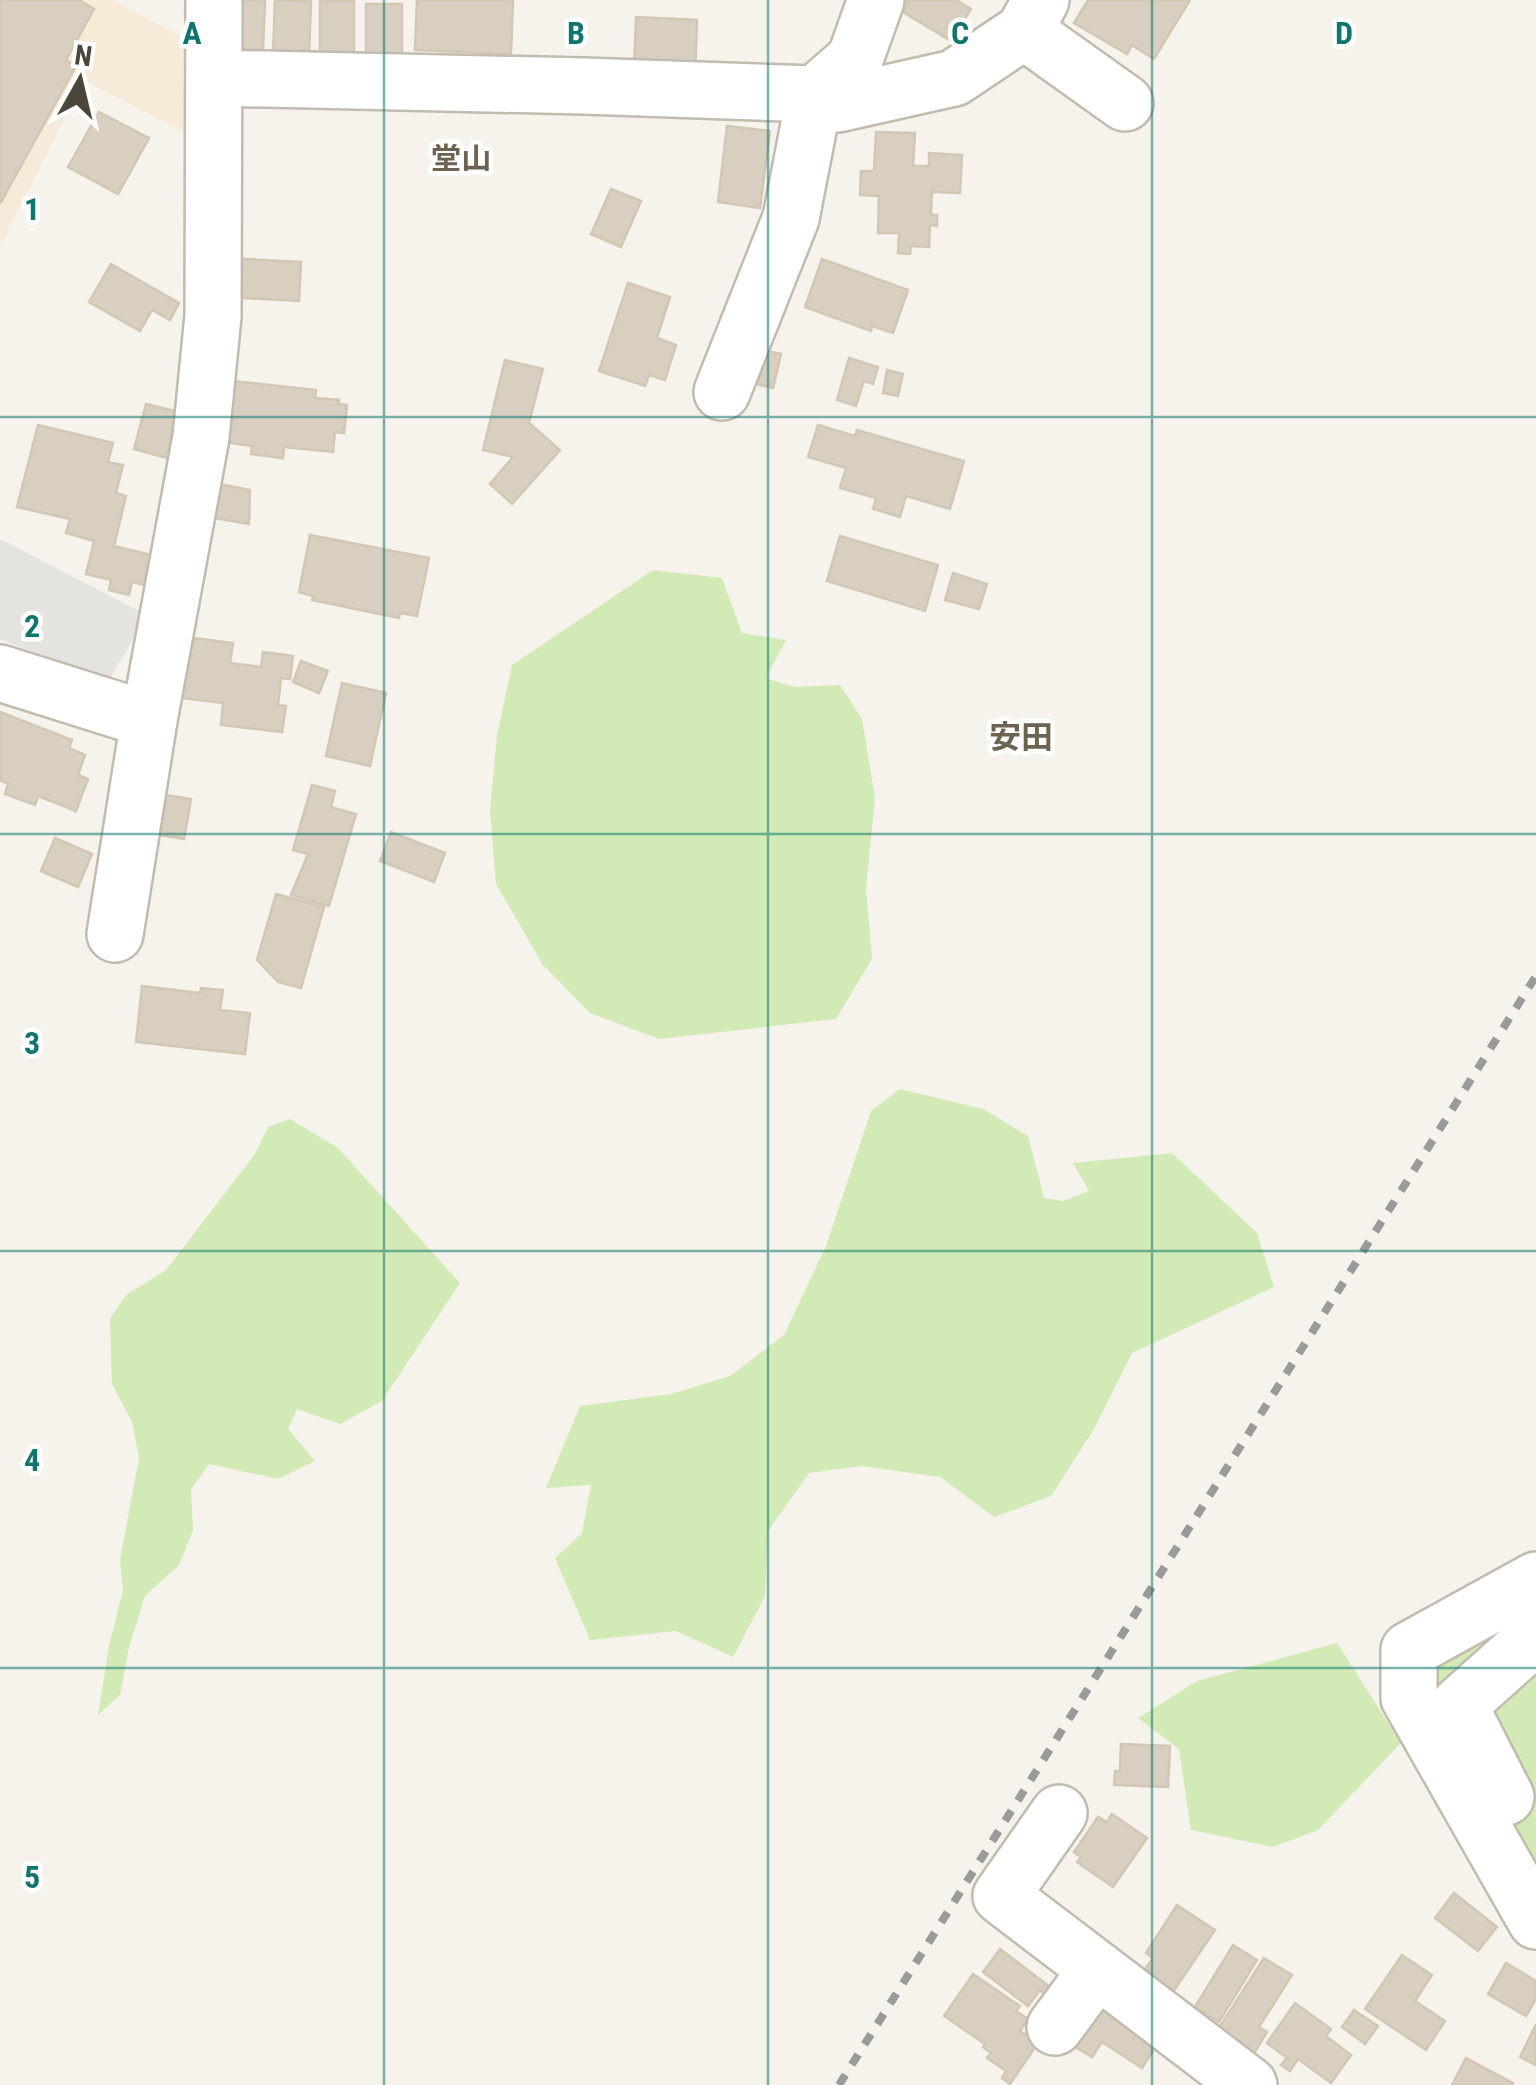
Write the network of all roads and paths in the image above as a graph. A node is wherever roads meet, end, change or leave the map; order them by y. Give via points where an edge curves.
1 (214, 0) edge
2 (876, 0) edge
3 (1032, 16) edge
4 (214, 78) junction
5 (815, 94) junction
6 (1124, 103) dead end
7 (722, 392) dead end
8 (0, 673) edge
9 (149, 720) junction
10 (115, 934) dead end
11 (1536, 1580) edge
12 (1536, 1636) edge
13 (1059, 1813) dead end
14 (1536, 1854) edge
15 (1536, 1921) edge
16 (1097, 1970) junction
17 (1055, 2027) dead end
18 (1249, 2085) edge

1 - 4 street
2 - 5 street via 855,59
3 - 5 street via 954,78 838,104
3 - 6 street
4 - 5 street
4 - 9 street via 213,316 201,437
5 - 7 street via 791,218
8 - 9 street
9 - 10 street
11 - 15 street via 1408,1650 1409,1698
12 - 14 street via 1459,1705
13 - 16 street via 1002,1896
16 - 17 street
16 - 18 street

